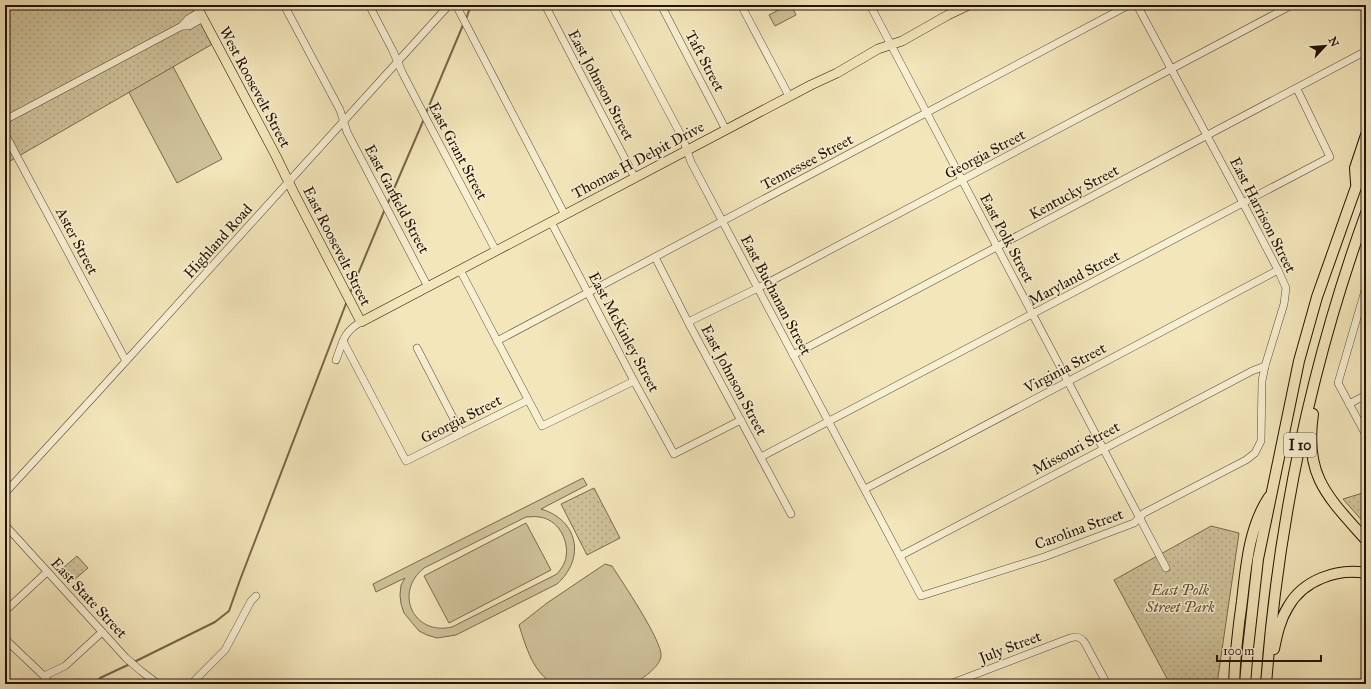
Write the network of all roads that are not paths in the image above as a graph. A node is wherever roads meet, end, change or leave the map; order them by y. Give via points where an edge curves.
1 (284, 5) edge
2 (369, 5) edge
3 (449, 5) edge
4 (545, 5) edge
5 (612, 5) edge
6 (660, 5) edge
7 (741, 5) edge
8 (870, 5) edge
9 (969, 5) edge
10 (1129, 5) edge
11 (1137, 5) edge
12 (1292, 5) edge
13 (458, 9) edge
14 (200, 12) edge
15 (891, 45) junction
16 (1366, 52) edge
17 (398, 62) junction
18 (1170, 70) junction
19 (1297, 89) junction
20 (789, 96) junction
21 (926, 114) junction
22 (5, 120) edge
23 (344, 122) junction
24 (726, 130) junction
25 (5, 134) edge
26 (1366, 135) edge
27 (1207, 136) junction
28 (687, 150) junction
29 (1366, 159) edge
30 (635, 178) junction
31 (962, 180) junction
32 (289, 182) junction
33 (1356, 186) junction
34 (1243, 204) junction
35 (1366, 214) edge
36 (565, 215) junction
37 (722, 221) junction
38 (551, 222) junction
39 (998, 247) junction
40 (496, 251) junction
41 (655, 257) junction
42 (460, 270) junction
43 (1278, 270) junction
44 (428, 287) junction
45 (1366, 287) edge
46 (758, 288) junction
47 (588, 292) junction
48 (1366, 309) edge
49 (1358, 313) junction
50 (1032, 315) junction
51 (361, 322) junction
52 (688, 322) junction
53 (343, 341) junction
54 (497, 341) junction
55 (417, 348) dead end
56 (793, 356) junction
57 (336, 360) dead end
58 (126, 361) junction
59 (1319, 361) junction
60 (1265, 366) junction
61 (634, 381) junction
62 (1068, 381) junction
63 (1366, 395) edge
64 (528, 400) junction
65 (1349, 404) junction
66 (741, 420) junction
67 (828, 421) junction
68 (461, 433) junction
69 (1366, 435) edge
70 (1104, 448) junction
71 (1255, 453) joint
72 (761, 457) junction
73 (865, 489) junction
74 (1272, 492) junction
75 (5, 493) edge
76 (791, 514) dead end
77 (1140, 518) junction
78 (5, 525) edge
79 (1366, 540) edge
80 (900, 556) junction
81 (1166, 568) dead end
82 (47, 572) junction
83 (1366, 573) edge
84 (256, 596) dead end
85 (921, 596) joint
86 (5, 611) edge
87 (102, 632) junction
88 (5, 639) edge
89 (44, 676) junction
90 (50, 684) edge
91 (157, 684) edge
92 (191, 684) edge
93 (950, 684) edge
94 (1107, 684) edge
95 (1234, 684) edge
96 (1245, 684) edge
97 (1266, 684) edge

1 - 23 street, East Garfield Street
2 - 17 street, East Grant Street
3 - 17 street, Highland Road
4 - 30 street, East Johnson Street
5 - 28 street, East Buchanan Street
6 - 24 street, Taft Street
7 - 20 street
8 - 15 street, East Polk Street
9 - 15 main road, Thomas H Delpit Drive
10 - 21 street, Tennessee Street
11 - 18 street, East Harrison Street
12 - 18 street, Georgia Street
13 - 36 street
14 - 22 street via 189,26 182,26
14 - 32 main road, West Roosevelt Street
15 - 20 main road, Thomas H Delpit Drive via 878,49 837,73
15 - 21 street, East Polk Street
16 - 19 street, Kentucky Street
17 - 23 street, Highland Road
17 - 40 street, East Grant Street
18 - 27 street, East Harrison Street
18 - 31 street, Georgia Street
19 - 27 street, Kentucky Street
19 - 34 street, Maryland Street via 1330,157
20 - 24 main road, Thomas H Delpit Drive
21 - 31 street, East Polk Street
21 - 37 street, Tennessee Street
23 - 32 street, Highland Road
23 - 44 street, East Garfield Street
24 - 28 main road, Thomas H Delpit Drive
25 - 58 street, Aster Street
26 - 33 highway via 1355,168
27 - 34 street, East Harrison Street
27 - 39 street, Kentucky Street
28 - 30 main road, Thomas H Delpit Drive
28 - 37 street, East Buchanan Street
29 - 33 highway, I 10
30 - 36 main road, Thomas H Delpit Drive
31 - 39 street, East Polk Street
31 - 46 street, Georgia Street
32 - 51 main road, East Roosevelt Street
32 - 58 street, Highland Road
33 - 74 highway, I 10 via 1305,338
34 - 43 street, East Harrison Street
34 - 50 street, Maryland Street
35 - 59 highway, I 10
36 - 38 main road, Thomas H Delpit Drive
37 - 41 street, Tennessee Street
37 - 46 street, East Buchanan Street
38 - 40 main road, Thomas H Delpit Drive
38 - 47 street, East McKinley Street
39 - 50 street, East Polk Street
39 - 56 street, Kentucky Street
40 - 42 main road, Thomas H Delpit Drive
41 - 47 street, Tennessee Street
41 - 52 street, East Johnson Street
42 - 44 main road, Thomas H Delpit Drive
42 - 54 street
43 - 60 street, East Harrison Street via 1284,282 1286,295
43 - 62 street, Virginia Street
44 - 51 main road, Thomas H Delpit Drive
45 - 49 street
46 - 52 street, Georgia Street
46 - 56 street, East Buchanan Street
47 - 54 street, Tennessee Street
47 - 61 street, East McKinley Street
48 - 49 street
49 - 65 street via 1338,383
50 - 62 street, East Polk Street
50 - 67 street, Maryland Street
51 - 53 street, Thomas H Delpit Drive via 351,328
52 - 66 street, East Johnson Street
53 - 57 street, Thomas H Delpit Drive
53 - 68 street, Georgia Street via 406,461
54 - 64 street
55 - 68 street
56 - 67 street, East Buchanan Street
58 - 75 street, Highland Road
59 - 79 highway via 1310,434 1313,462 1326,492
59 - 97 highway, I 10 via 1289,497 1275,583
60 - 70 street, Missouri Street
60 - 71 street, East Harrison Street via 1260,441
61 - 64 street via 542,426
61 - 66 street, East McKinley Street via 674,454
62 - 70 street, East Polk Street
62 - 73 street, Virginia Street
63 - 65 street
64 - 68 street, Georgia Street
65 - 69 street
66 - 72 street, East Johnson Street
67 - 72 street, Maryland Street
67 - 73 street, East Buchanan Street
70 - 77 street, East Polk Street
70 - 80 street, Missouri Street
71 - 77 street, Carolina Street via 1241,463 1144,513
72 - 76 street, East Johnson Street
73 - 80 street, East Buchanan Street
74 - 95 highway via 1261,508 1250,543 1236,645
74 - 96 highway, I 10 via 1258,559
77 - 81 street, East Polk Street
77 - 85 street, Carolina Street via 1134,523 1074,546
78 - 82 street, East State Street
80 - 85 street, East Buchanan Street
82 - 86 street
82 - 87 street, East State Street
83 - 97 highway via 1340,573 1322,578 1305,588 1292,601 1279,626
84 - 92 street via 225,650
87 - 89 street via 65,666
87 - 91 street, East State Street via 126,658
88 - 89 street
89 - 90 street
93 - 94 street, July Street via 1070,638 1079,637 1085,643

